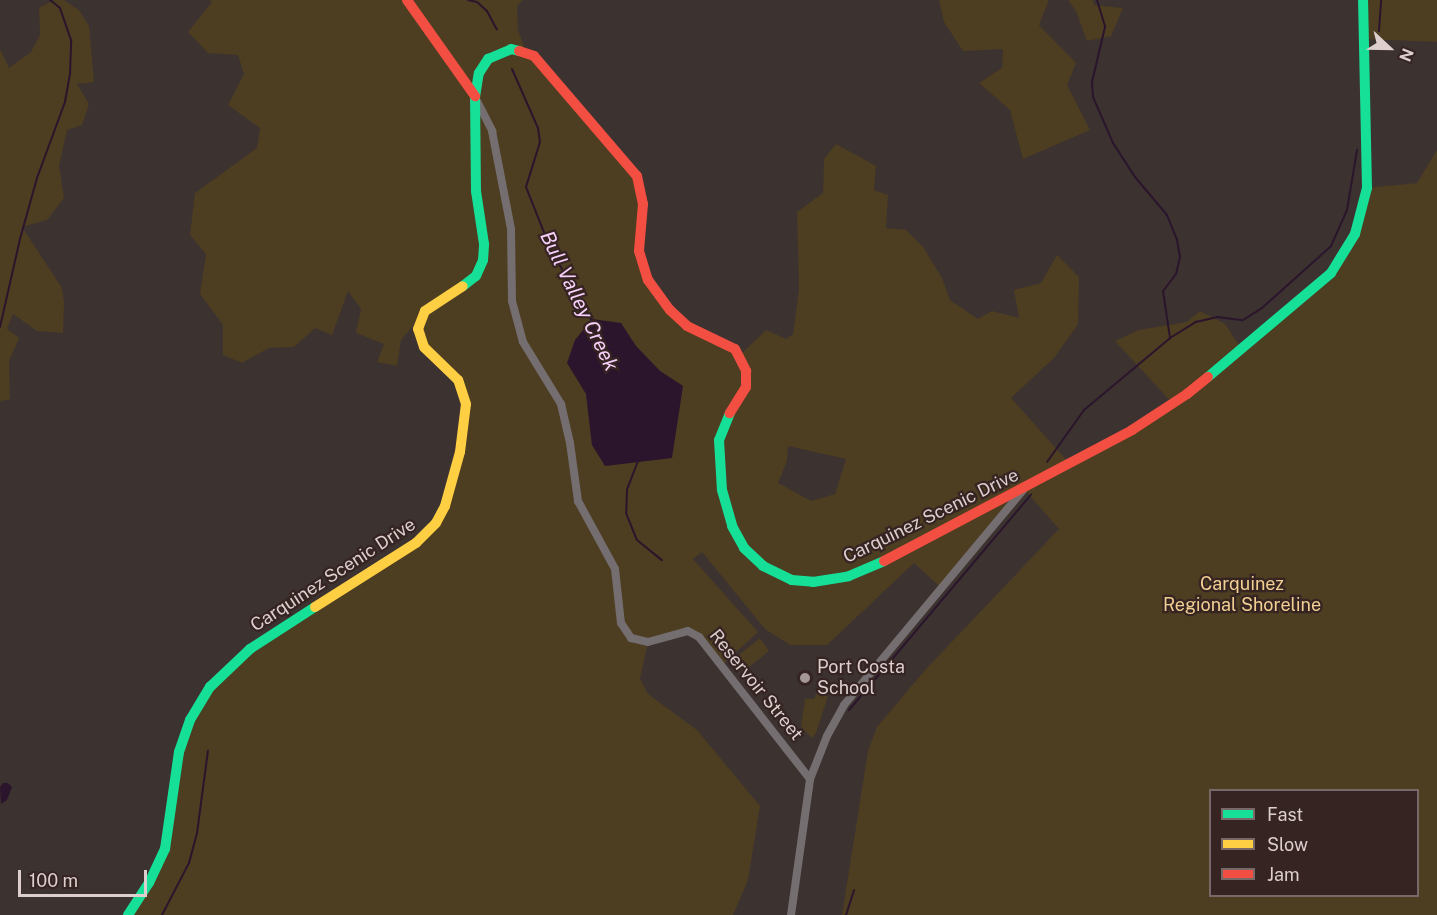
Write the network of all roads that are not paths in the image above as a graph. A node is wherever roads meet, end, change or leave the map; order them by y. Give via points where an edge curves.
1 (407, 0) edge
2 (1363, 0) edge
3 (475, 96) junction
4 (1024, 489) junction
5 (810, 779) junction
6 (128, 915) edge
7 (791, 915) edge

1 - 3 street
2 - 4 street, Carquinez Scenic Drive via 1367,188 1360,224 1344,256 1306,296 1174,404
3 - 4 street, Carquinez Scenic Drive via 479,73 488,59 511,49 526,52 540,62 637,176 643,204 639,251 648,280 687,326 727,343 744,363 746,387 721,431 719,462 732,526 744,548 763,566 782,577 803,582 849,576
3 - 5 street, Reservoir Street via 492,131 507,207 512,301 523,342 561,404 578,501 615,569 621,623 631,638 648,642 688,631 699,637
3 - 6 street, Carquinez Scenic Drive via 476,191 483,260 470,282 425,311 418,329 424,347 458,380 466,404 463,436 445,506 436,523 416,543 250,649 210,687 190,720 179,753 165,849
4 - 5 street via 844,705
5 - 7 street

